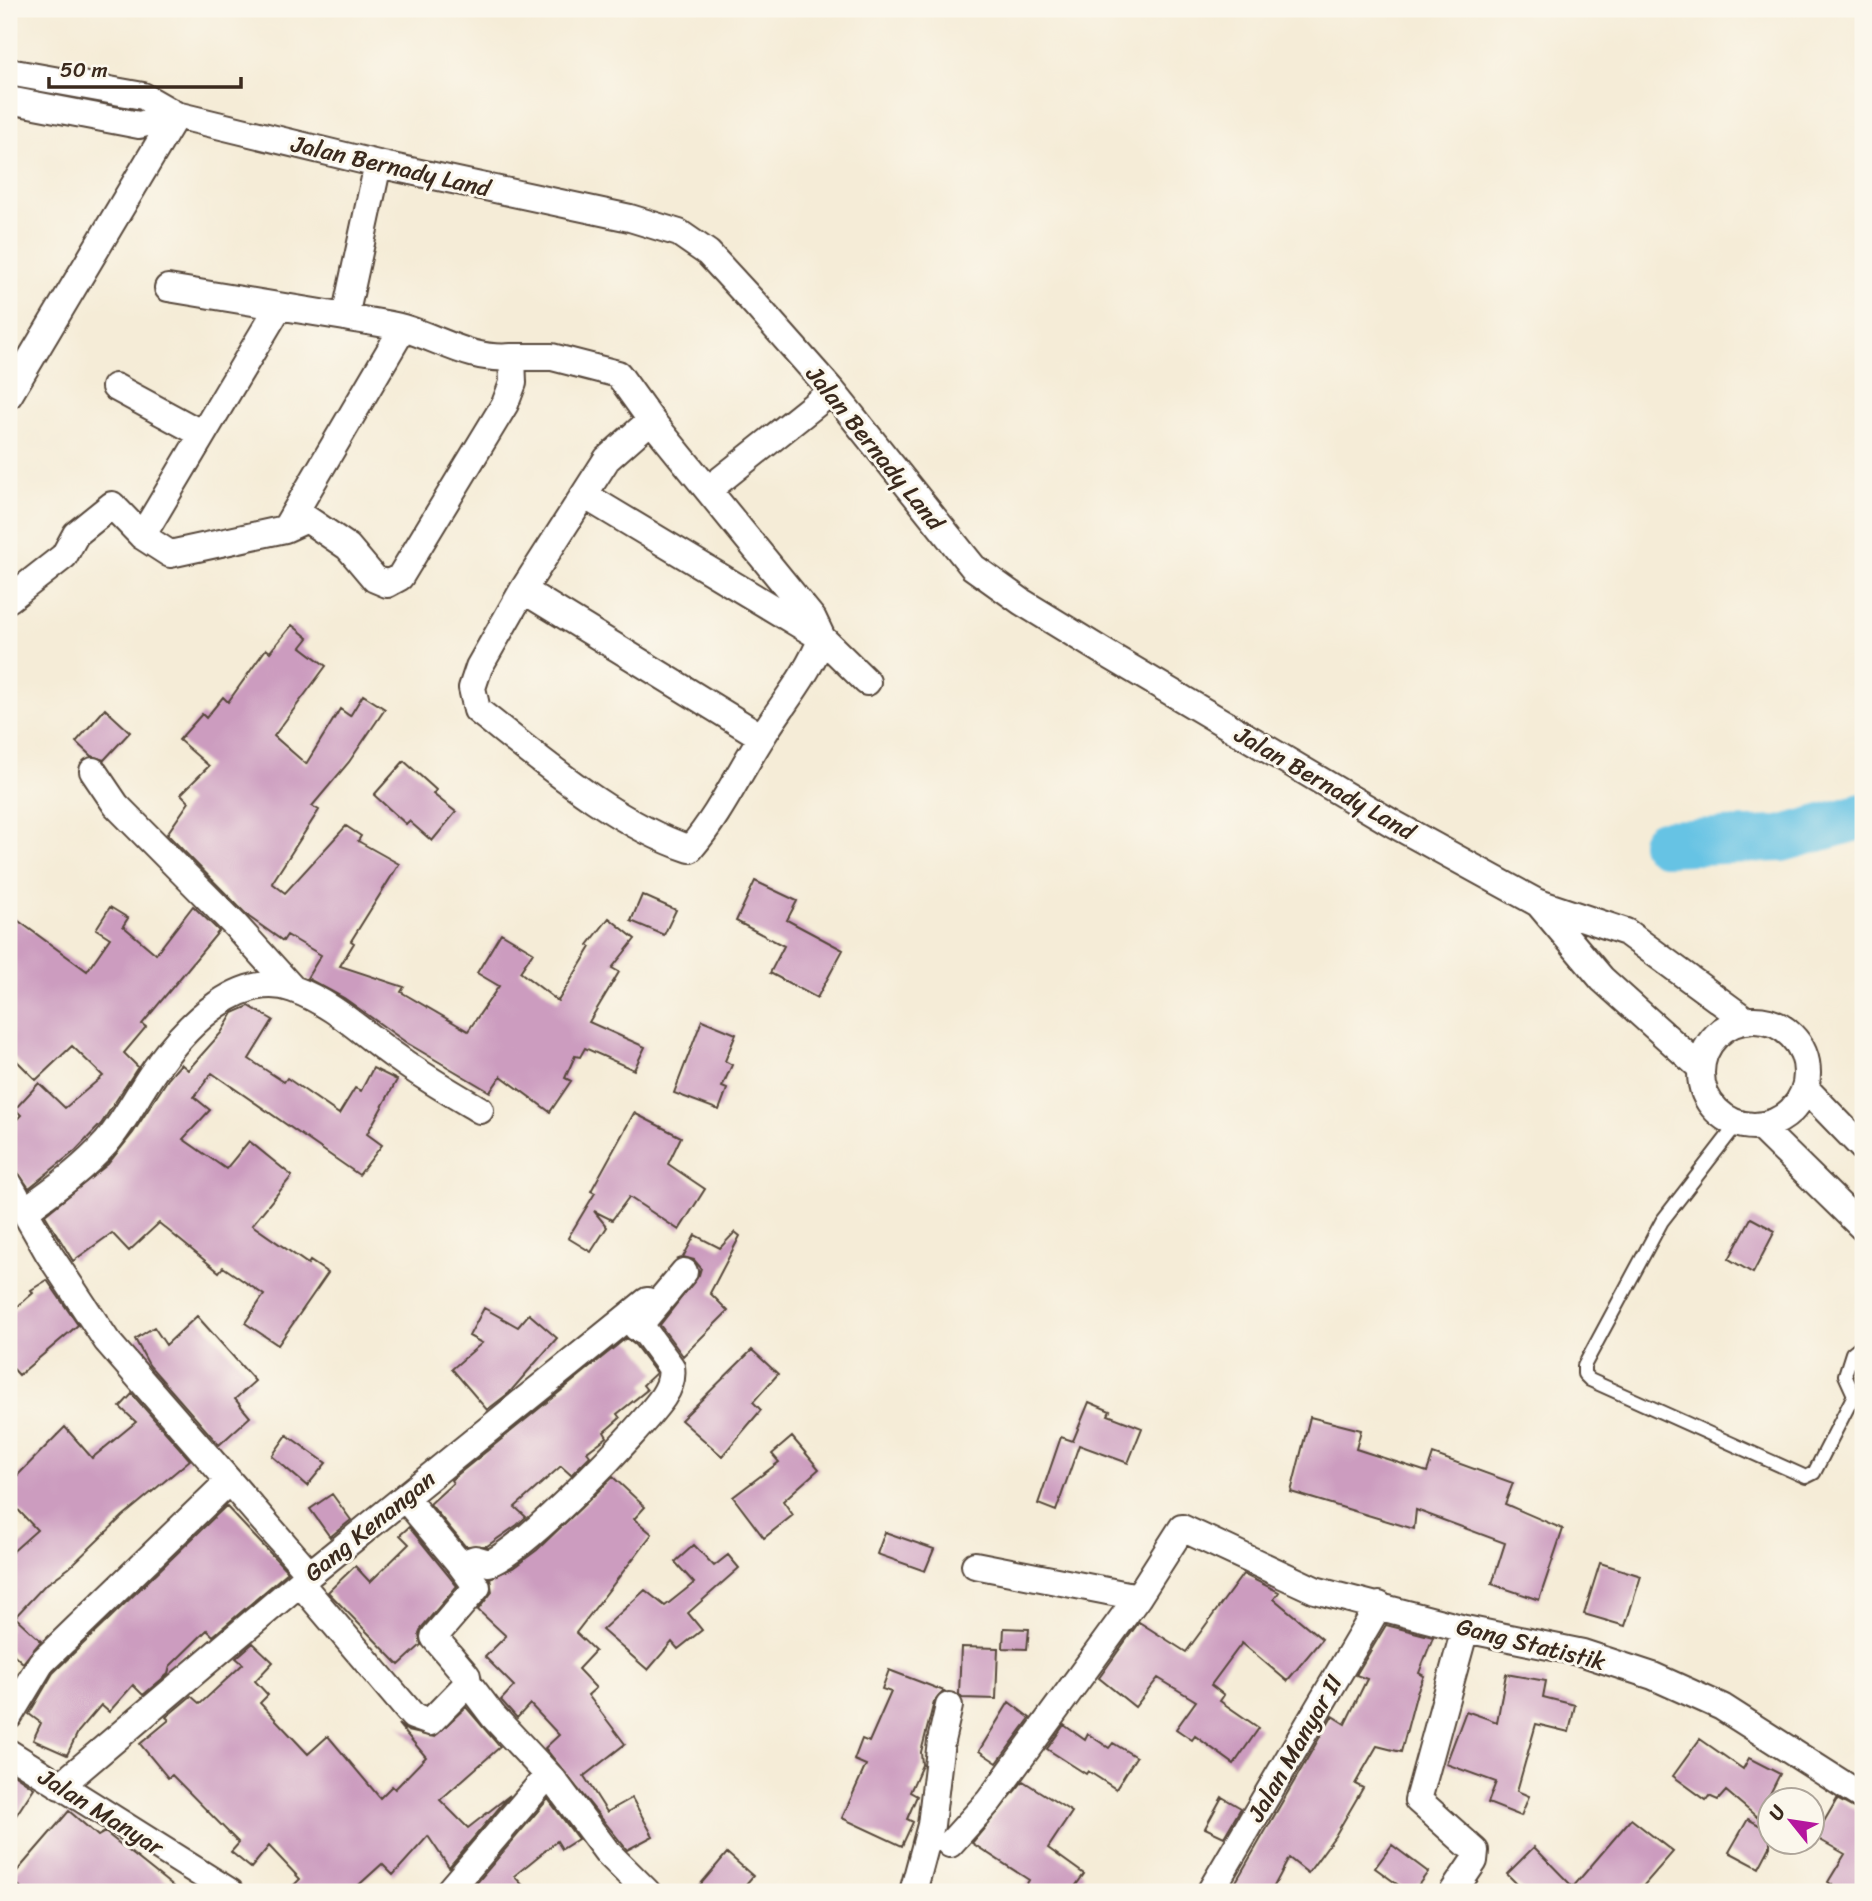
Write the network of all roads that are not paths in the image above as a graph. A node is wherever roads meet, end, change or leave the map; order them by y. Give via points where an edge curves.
1 (9, 72) edge
2 (9, 100) edge
3 (176, 115) junction
4 (377, 164) junction
5 (168, 288) dead end
6 (278, 309) junction
7 (345, 317) junction
8 (403, 328) junction
9 (512, 356) junction
10 (115, 387) dead end
11 (832, 391) junction
12 (9, 395) edge
13 (651, 420) junction
14 (202, 434) junction
15 (708, 490) junction
16 (584, 495) junction
17 (285, 529) junction
18 (142, 536) junction
19 (523, 590) junction
20 (9, 599) edge
21 (822, 638) junction
22 (867, 682) dead end
23 (762, 737) junction
24 (93, 771) dead end
25 (1536, 902) junction
26 (292, 988) junction
27 (1747, 1021) junction
28 (1701, 1068) junction
29 (1805, 1088) junction
30 (480, 1111) dead end
31 (1749, 1125) junction
32 (1863, 1148) edge
33 (9, 1184) edge
34 (24, 1211) junction
35 (1863, 1228) edge
36 (1863, 1344) edge
37 (1858, 1399) edge
38 (229, 1481) junction
39 (405, 1497) junction
40 (460, 1564) junction
41 (975, 1565) dead end
42 (305, 1578) junction
43 (1138, 1597) junction
44 (1379, 1605) junction
45 (1465, 1629) junction
46 (468, 1683) junction
47 (948, 1706) dead end
48 (9, 1716) edge
49 (9, 1753) edge
50 (548, 1775) junction
51 (60, 1786) junction
52 (1863, 1797) edge
53 (950, 1844) dead end
54 (230, 1892) edge
55 (448, 1892) edge
56 (647, 1892) edge
57 (913, 1892) edge
58 (1210, 1892) edge
59 (1453, 1892) edge

1 - 3 street, Jalan Bernady Land via 143,96
2 - 3 street, Jalan Bernady Land via 139,125
3 - 4 street, Jalan Bernady Land
3 - 12 street
4 - 7 street
4 - 11 street, Jalan Bernady Land via 630,218 679,233 708,253
5 - 6 street
6 - 7 street
6 - 14 street
7 - 8 street
8 - 9 street via 469,354 491,359
8 - 17 street
9 - 13 street via 552,357 618,374
9 - 17 street via 513,383 505,404 400,577 387,584 375,579 348,547 307,519
10 - 14 street
11 - 15 street
11 - 25 street, Jalan Bernady Land via 973,567 1102,651 1392,823
13 - 15 street
13 - 16 street via 607,459
14 - 18 street
15 - 21 street via 813,619
16 - 19 street
16 - 21 street
17 - 18 street via 170,554
18 - 20 street via 113,505 76,534 64,556
19 - 23 street
19 - 23 street via 479,667 472,688 477,710 564,779 662,840 690,849 715,817
21 - 22 street
21 - 23 street via 811,667
24 - 26 street via 116,806
25 - 27 street, Jalan Bernady Land via 1626,932
25 - 28 street, Jalan Bernady Land via 1602,979
26 - 30 street via 351,1021 398,1059
26 - 34 street via 265,983 234,993 188,1030 159,1063 105,1144
27 - 28 street via 1720,1032 1703,1055
27 - 29 street via 1776,1025 1798,1045 1805,1060
28 - 31 street via 1704,1094 1711,1106 1723,1117
29 - 31 street via 1784,1117
29 - 32 street
31 - 35 street
31 - 37 lane via 1662,1221 1584,1366 1584,1374 1806,1477 1814,1472
33 - 34 street
34 - 38 street via 107,1341
36 - 37 lane via 1846,1364 1847,1386
38 - 42 street
38 - 48 street via 41,1663
39 - 40 street
39 - 40 street, Gang Kenangan via 684,1272 637,1328 671,1367 670,1384 662,1397 515,1550 489,1563 475,1559
39 - 42 street, Gang Kenangan
40 - 46 street via 477,1587 434,1637
41 - 43 street
42 - 46 street via 413,1716 430,1722
42 - 51 street, Gang Kenangan
43 - 44 street, Gang Statistik via 1182,1528 1315,1590
43 - 53 street via 989,1801
44 - 45 street, Gang Statistik
44 - 58 street, Jalan Manyar II
45 - 52 street, Gang Statistik via 1583,1653 1653,1676 1722,1707
45 - 59 street via 1418,1796 1420,1803 1475,1851 1474,1861
46 - 50 street
47 - 57 street via 931,1825
49 - 51 street, Jalan Manyar
50 - 55 street
50 - 56 street via 607,1852
51 - 54 street, Jalan Manyar

